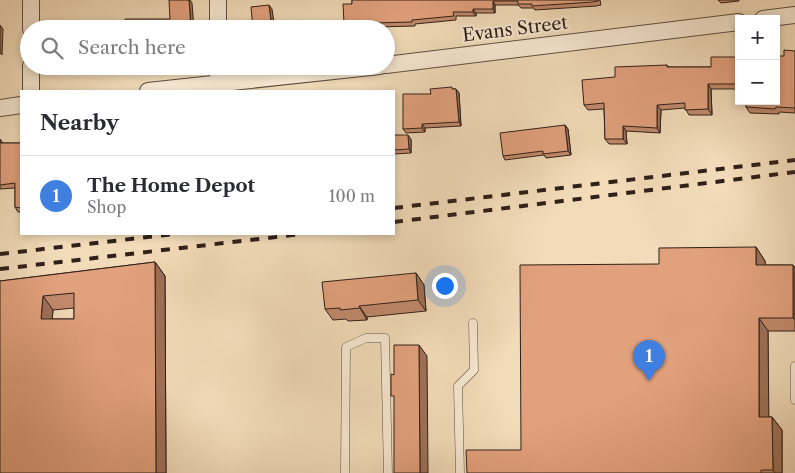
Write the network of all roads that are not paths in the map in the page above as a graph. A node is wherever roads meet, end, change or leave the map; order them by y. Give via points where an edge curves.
1 (32, 0) edge
2 (218, 0) edge
3 (793, 10) edge
4 (776, 15) edge
5 (31, 20) edge
6 (218, 20) edge
7 (735, 22) edge
8 (395, 65) edge
9 (31, 75) edge
10 (218, 75) edge
11 (299, 75) edge
12 (218, 84) junction
13 (31, 90) edge
14 (158, 90) edge
15 (20, 105) edge
16 (0, 108) edge
17 (473, 323) dead end
18 (795, 366) edge
19 (795, 400) edge
20 (345, 473) edge
21 (388, 473) edge
22 (460, 473) edge

1 - 5 street
2 - 6 street
3 - 4 street
7 - 8 street, Evans Street
9 - 13 street
10 - 12 street
11 - 12 street
12 - 14 street
15 - 16 street
17 - 22 lane via 474,370 458,386
18 - 19 lane
20 - 21 lane via 346,347 366,338 385,338

